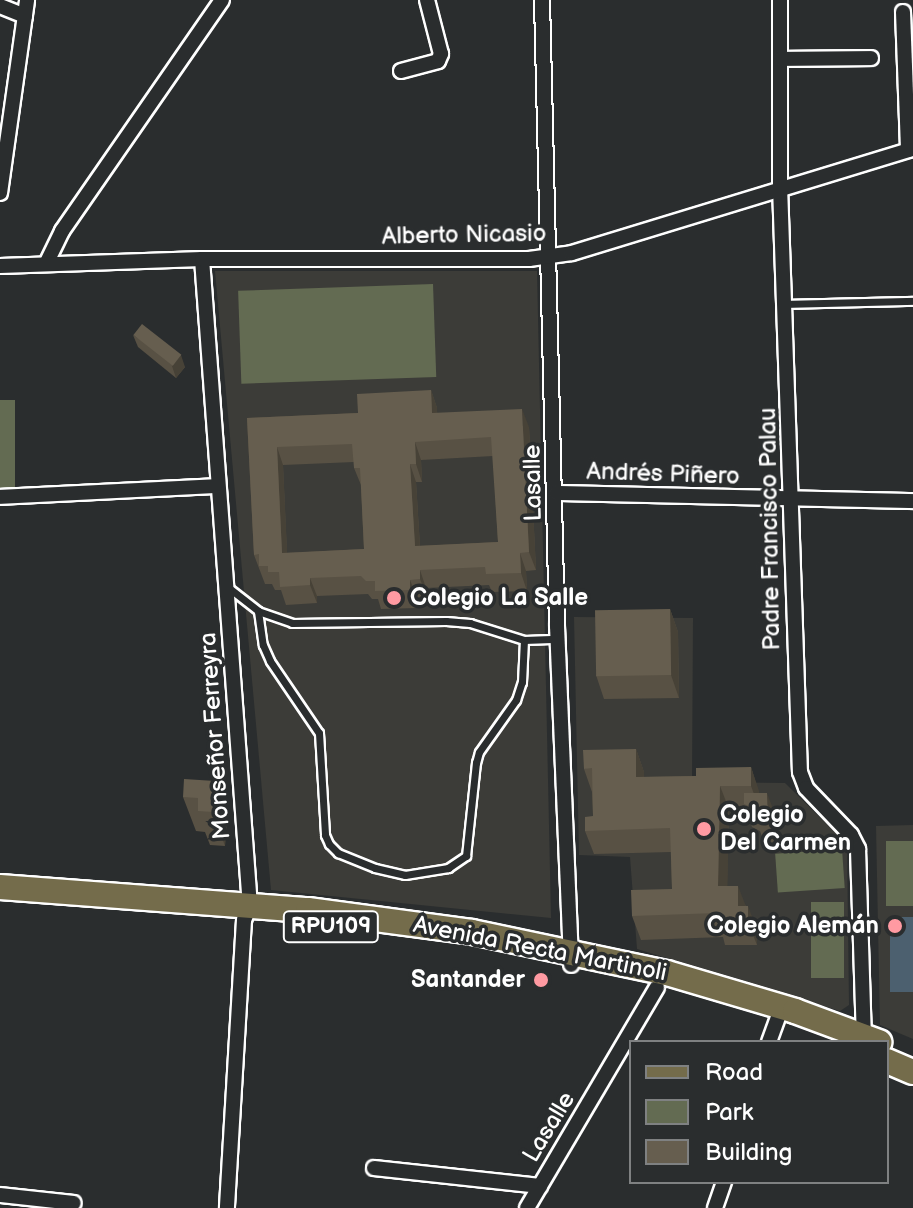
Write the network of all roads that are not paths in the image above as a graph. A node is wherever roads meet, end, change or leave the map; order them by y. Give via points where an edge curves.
1 (27, 0) edge
2 (222, 0) edge
3 (427, 0) edge
4 (542, 0) edge
5 (780, 0) edge
6 (0, 6) edge
7 (903, 12) dead end
8 (25, 16) junction
9 (871, 58) dead end
10 (781, 59) junction
11 (401, 71) dead end
12 (910, 150) edge
13 (780, 186) junction
14 (0, 193) edge
15 (550, 256) junction
16 (202, 259) junction
17 (46, 264) junction
18 (0, 266) edge
19 (913, 301) edge
20 (786, 304) junction
21 (218, 486) junction
22 (556, 493) junction
23 (0, 497) edge
24 (791, 499) junction
25 (913, 501) edge
26 (225, 585) junction
27 (258, 611) junction
28 (558, 639) junction
29 (524, 640) junction
30 (0, 887) edge
31 (0, 902) edge
32 (247, 913) junction
33 (572, 958) junction
34 (657, 987) junction
35 (776, 1023) edge
36 (830, 1040) edge
37 (871, 1040) edge
38 (877, 1040) edge
39 (889, 1046) edge
40 (913, 1056) edge
41 (889, 1062) edge
42 (913, 1072) edge
43 (374, 1168) dead end
44 (723, 1184) edge
45 (540, 1186) junction
46 (0, 1195) edge
47 (74, 1203) dead end
48 (227, 1208) edge
49 (527, 1208) edge
50 (715, 1208) edge

1 - 8 street
2 - 17 street via 62,231
3 - 11 street via 441,54 438,61
4 - 15 street, Lasalle
5 - 10 street, Padre Francisco Palau
6 - 8 street
7 - 12 street
8 - 14 street
9 - 10 street
10 - 13 street, Padre Francisco Palau
12 - 13 street, Alberto Nicasio
13 - 15 street, Alberto Nicasio
13 - 20 street, Padre Francisco Palau
15 - 16 street, Alberto Nicasio
15 - 22 street, Lasalle
16 - 17 street, Alberto Nicasio
16 - 21 street, Monseñor Ferreyra
17 - 18 street, Alberto Nicasio
19 - 20 lane
20 - 24 street, Padre Francisco Palau
21 - 23 street
21 - 26 street, Monseñor Ferreyra
22 - 24 street, Andrés Piñero
22 - 28 street, Lasalle
24 - 25 street, Andrés Piñero
24 - 38 street, Padre Francisco Palau via 800,772 806,788 858,849
26 - 27 lane
26 - 32 street, Monseñor Ferreyra
27 - 29 lane via 292,623 470,623
27 - 29 lane via 270,661 319,733 329,844 338,853 405,875 448,868 466,856 476,763 516,700
28 - 29 lane
28 - 33 street, Lasalle
30 - 32 main road, Avenida Recta Martinoli / RPU109
31 - 32 main road, Avenida Recta Martinoli / RPU109
32 - 33 main road, Avenida Recta Martinoli / RPU109 via 403,921
32 - 48 street, Monseñor Ferreyra
33 - 34 main road, Avenida Recta Martinoli / RPU109
33 - 35 main road, Avenida Recta Martinoli / RPU109 via 667,973
34 - 35 main road, Avenida Recta Martinoli / RPU109
34 - 45 street, Lasalle
35 - 36 main road, Avenida Recta Martinoli / RPU109
35 - 37 main road, Avenida Recta Martinoli / RPU109
39 - 40 main road, Avenida Recta Martinoli / RPU109
41 - 42 main road
43 - 45 street
44 - 50 street
45 - 49 street, Lasalle
46 - 47 street

